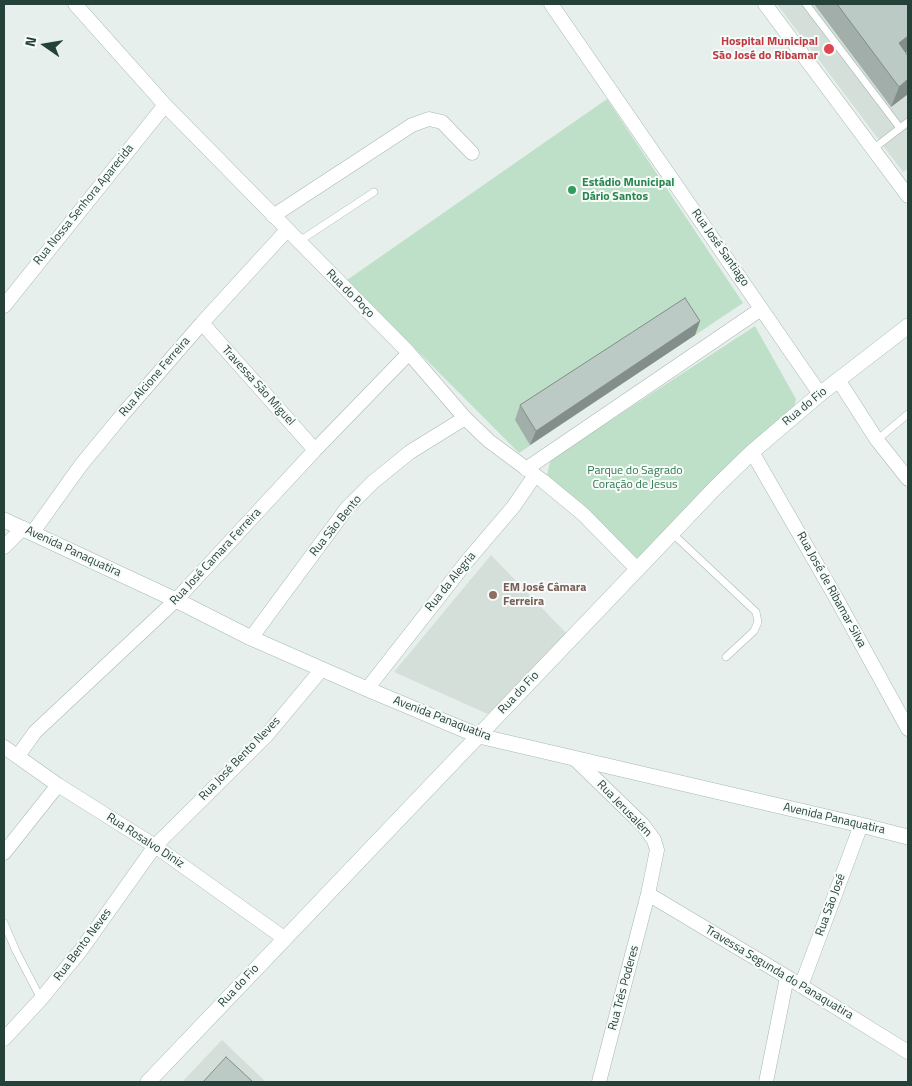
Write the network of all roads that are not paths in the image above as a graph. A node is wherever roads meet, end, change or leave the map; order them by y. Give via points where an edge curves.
1 (75, 4) edge
2 (551, 4) edge
3 (765, 4) edge
4 (806, 4) edge
5 (165, 105) junction
6 (908, 122) edge
7 (900, 128) junction
8 (873, 148) junction
9 (472, 153) dead end
10 (906, 188) edge
11 (374, 192) dead end
12 (273, 216) junction
13 (287, 230) junction
14 (298, 242) junction
15 (4, 306) edge
16 (761, 308) junction
17 (202, 323) junction
18 (908, 326) edge
19 (409, 353) junction
20 (839, 380) junction
21 (820, 394) junction
22 (908, 414) edge
23 (465, 418) junction
24 (877, 440) junction
25 (315, 450) junction
26 (752, 452) junction
27 (530, 472) junction
28 (908, 479) edge
29 (4, 520) edge
30 (28, 530) junction
31 (672, 533) junction
32 (4, 547) edge
33 (637, 569) junction
34 (176, 600) junction
35 (251, 638) junction
36 (726, 658) dead end
37 (322, 669) junction
38 (367, 689) junction
39 (908, 729) edge
40 (479, 736) junction
41 (4, 747) edge
42 (18, 756) junction
43 (576, 760) junction
44 (58, 785) junction
45 (861, 825) junction
46 (908, 837) edge
47 (155, 846) junction
48 (4, 853) edge
49 (648, 894) junction
50 (4, 923) edge
51 (284, 938) junction
52 (787, 976) junction
53 (801, 986) junction
54 (41, 999) junction
55 (4, 1039) edge
56 (908, 1052) edge
57 (148, 1082) edge
58 (599, 1082) edge
59 (766, 1082) edge

1 - 5 street, Rua do Poço
2 - 16 street, Rua José Santiago
3 - 8 street
4 - 7 lane
5 - 12 street, Rua do Poço
5 - 15 street, Rua Nossa Senhora Aparecida
6 - 7 lane
7 - 8 lane
8 - 10 street
9 - 12 street via 442,122 429,119 412,126
11 - 14 lane
12 - 13 street, Rua do Poço
13 - 14 street, Rua do Poço
13 - 17 street, Rua Alcione Ferreira
14 - 19 street, Rua do Poço
16 - 21 street, Rua José Santiago
16 - 27 street
17 - 25 street, Travessa São Miguel
17 - 30 street, Rua Alcione Ferreira
18 - 20 street, Rua do Fio
19 - 23 street, Rua do Poço
19 - 25 street, Rua José Camara Ferreira
20 - 21 street, Rua do Fio
20 - 24 street
21 - 26 street, Rua do Fio
22 - 24 lane
23 - 27 street, Rua do Poço
23 - 35 street, Rua São Bento via 410,452 348,508
24 - 28 street
25 - 34 street, Rua José Camara Ferreira
26 - 31 street, Rua do Fio
26 - 39 street, Rua José de Ribamar Silva
27 - 33 street, Rua do Poço via 583,514
27 - 38 street, Rua da Alegria via 514,506
29 - 30 street, Avenida Panaquatira
30 - 32 street, Rua Alcione Ferreira
30 - 34 street, Avenida Panaquatira
31 - 33 street, Rua do Fio
31 - 36 lane via 756,612 758,622 754,630
33 - 40 street, Rua do Fio
34 - 35 street, Avenida Panaquatira
34 - 42 street, Rua José Camara Ferreira via 36,732
35 - 37 street, Avenida Panaquatira
37 - 38 street, Avenida Panaquatira
37 - 47 street, Rua José Bento Neves via 266,736
38 - 40 street, Avenida Panaquatira
40 - 43 street, Avenida Panaquatira
40 - 51 street, Rua do Fio
41 - 42 street, Rua Rosalvo Diniz
42 - 44 street, Rua Rosalvo Diniz
43 - 45 street, Avenida Panaquatira
43 - 49 street, Rua Jerusalém via 643,825 654,840 656,860
44 - 47 street, Rua Rosalvo Diniz
44 - 48 street
45 - 46 street, Avenida Panaquatira
45 - 53 street, Rua São José
47 - 51 street, Rua Rosalvo Diniz
47 - 54 street, Rua Bento Neves via 81,950
49 - 52 street, Travessa Segunda do Panaquatira
49 - 58 street, Rua Três Poderes
50 - 54 lane
51 - 57 street, Rua do Fio
52 - 53 street, Travessa Segunda do Panaquatira
52 - 59 street
53 - 56 street, Travessa Segunda do Panaquatira
54 - 55 street, Rua Bento Neves

